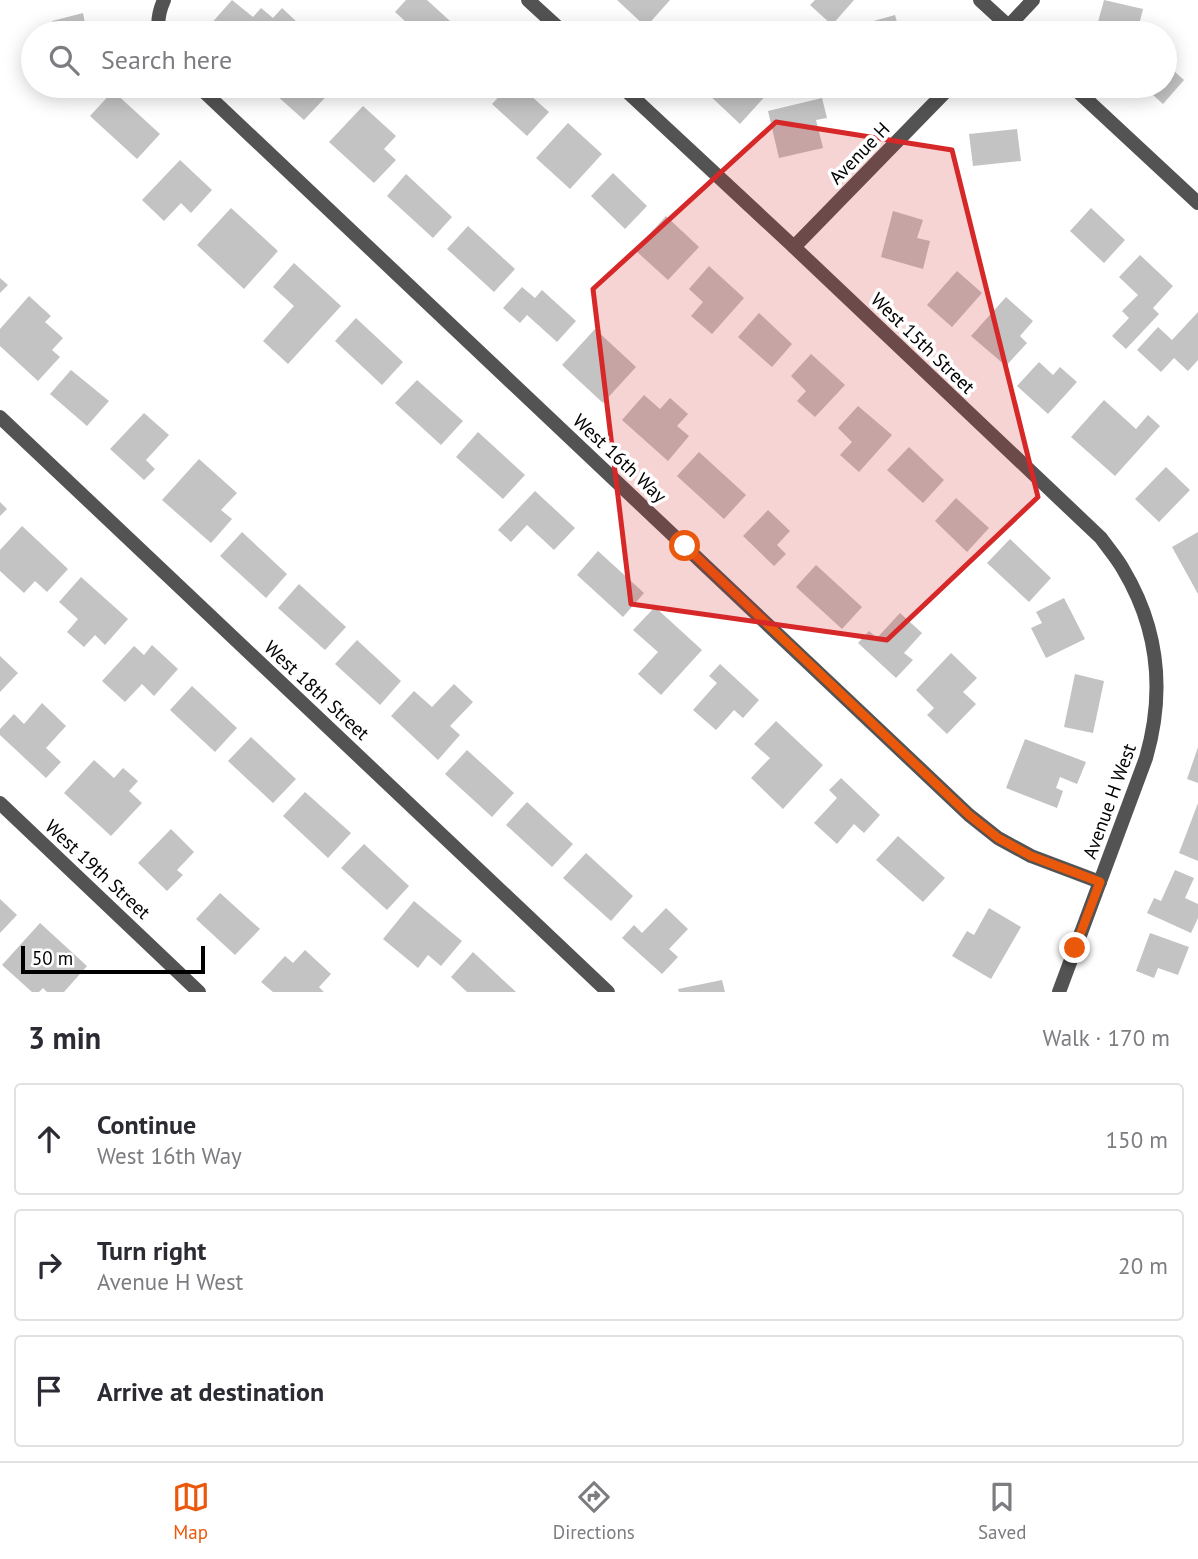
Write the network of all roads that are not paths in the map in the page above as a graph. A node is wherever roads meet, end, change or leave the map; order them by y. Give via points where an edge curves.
1 (164, 0) edge
2 (528, 0) edge
3 (980, 0) edge
4 (1033, 0) edge
5 (159, 21) edge
6 (551, 21) edge
7 (1000, 21) edge
8 (1017, 21) edge
9 (211, 98) edge
10 (634, 98) edge
11 (939, 98) edge
12 (1085, 98) edge
13 (1198, 203) edge
14 (794, 247) junction
15 (0, 417) edge
16 (1154, 657) joint
17 (0, 803) edge
18 (1100, 882) junction
19 (199, 992) edge
20 (608, 992) edge
21 (1059, 992) edge

1 - 5 street
2 - 6 street
3 - 7 street
4 - 8 street
9 - 18 street, West 16th Way via 969,815 1031,856
10 - 14 street, West 15th Street
11 - 14 street, Avenue H
12 - 13 street
14 - 16 street, West 15th Street via 1101,538 1139,599
15 - 20 street, West 18th Street
16 - 18 street, Avenue H West via 1157,705 1151,741
17 - 19 street, West 19th Street
18 - 21 street, Avenue H West

